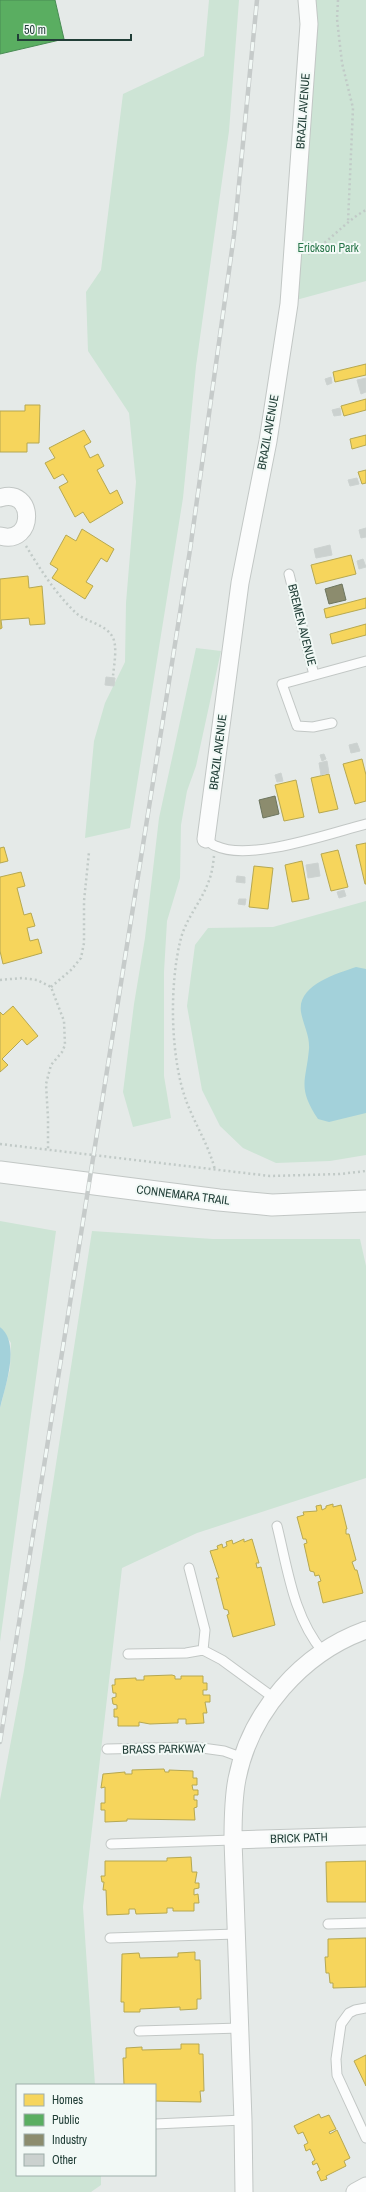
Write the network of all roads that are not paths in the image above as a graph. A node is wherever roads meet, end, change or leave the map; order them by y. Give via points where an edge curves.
1 (307, 0) edge
2 (318, 0) edge
3 (309, 24) junction
4 (0, 498) edge
5 (0, 536) edge
6 (289, 574) dead end
7 (366, 661) edge
8 (314, 675) junction
9 (332, 723) dead end
10 (366, 824) edge
11 (211, 843) joint
12 (0, 1172) edge
13 (366, 1200) edge
14 (277, 1526) dead end
15 (189, 1568) dead end
16 (366, 1630) edge
17 (203, 1650) junction
18 (323, 1652) junction
19 (128, 1654) dead end
20 (274, 1698) junction
21 (107, 1750) dead end
22 (243, 1758) junction
23 (366, 1836) edge
24 (233, 1840) junction
25 (111, 1844) dead end
26 (366, 1923) edge
27 (328, 1924) dead end
28 (236, 1934) junction
29 (110, 1938) dead end
30 (366, 2008) edge
31 (240, 2028) junction
32 (139, 2031) dead end
33 (243, 2120) junction
34 (156, 2124) edge
35 (366, 2138) edge
36 (366, 2186) edge
37 (244, 2192) edge
38 (355, 2192) edge

1 - 3 street, BRAZIL AVENUE
2 - 3 street, BRAZIL AVENUE
3 - 11 street, BRAZIL AVENUE via 289,304 268,441 240,583
4 - 5 street via 10,496 19,499 25,506 27,516 25,527 19,534 9,538
6 - 8 lane, BREMEN AVENUE
7 - 8 lane
8 - 9 lane via 282,684 297,726 313,727
10 - 11 lane via 268,850 242,851
12 - 13 street, CONNEMARA TRAIL via 272,1205
14 - 18 lane via 299,1614 311,1638
15 - 17 lane via 205,1630
16 - 18 street
17 - 19 lane via 186,1653
17 - 20 lane via 222,1660
18 - 20 street via 294,1676
20 - 22 street via 263,1714
21 - 22 lane, BRASS PARKWAY via 195,1747 224,1751
22 - 24 street via 234,1799
23 - 24 street, BRICK PATH
24 - 25 lane
24 - 28 street
26 - 27 lane
28 - 29 lane
28 - 31 street
30 - 35 lane via 354,2010 345,2017 339,2030 336,2075
31 - 32 lane
31 - 33 street
33 - 34 lane
33 - 37 street
36 - 38 street

